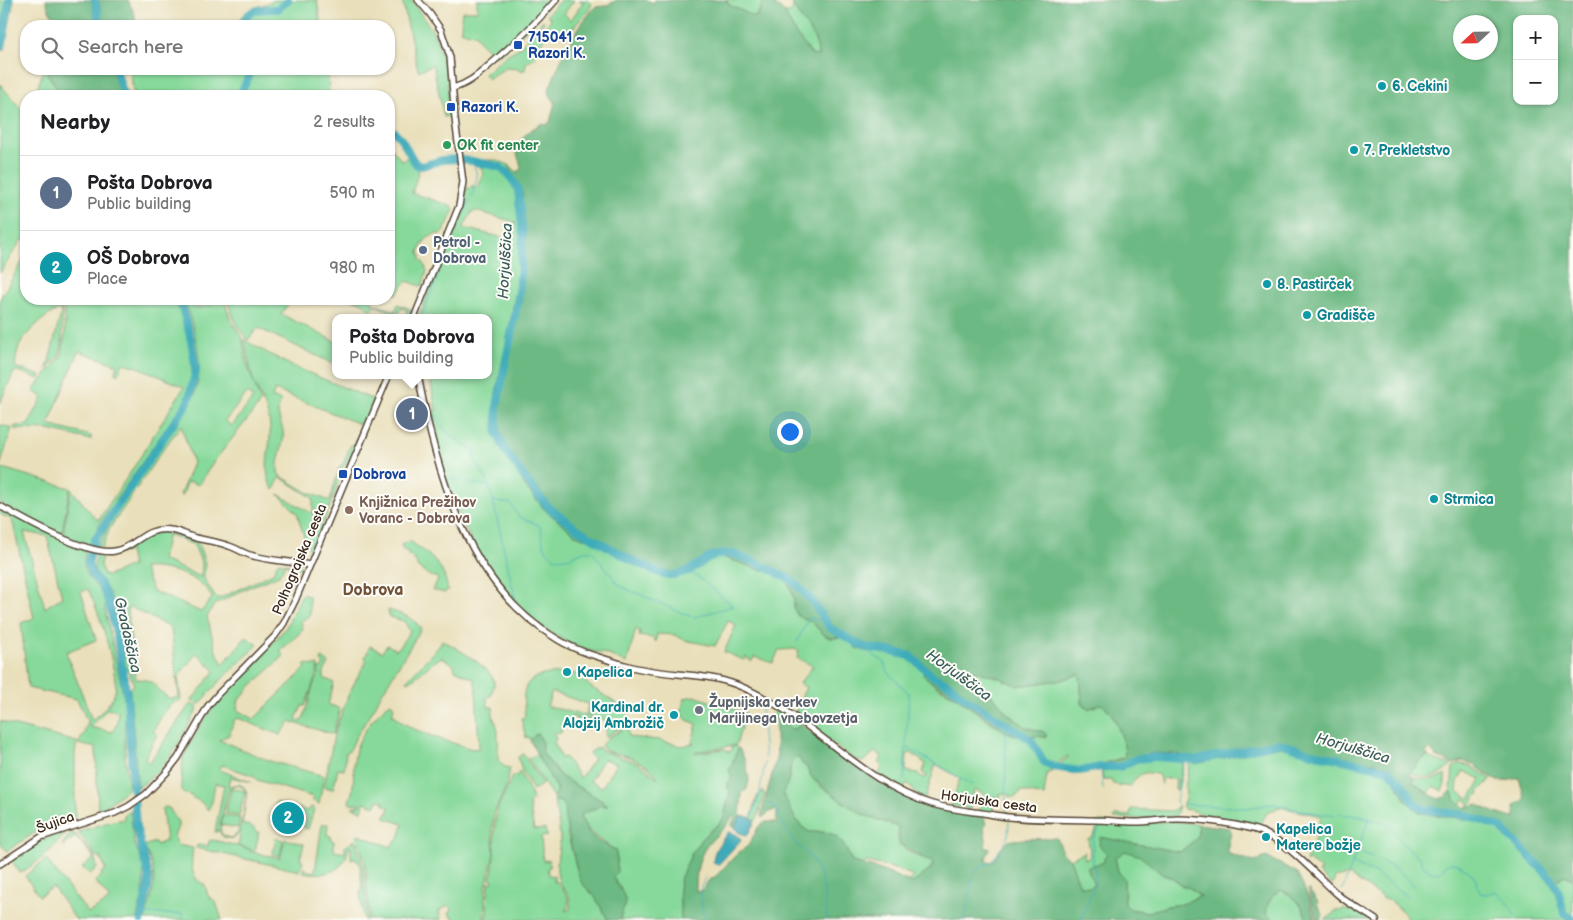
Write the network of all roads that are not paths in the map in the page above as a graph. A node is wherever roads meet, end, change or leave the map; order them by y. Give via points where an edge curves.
1 (418, 0) edge
2 (556, 0) edge
3 (453, 88) junction
4 (416, 314) edge
5 (387, 379) edge
6 (419, 379) edge
7 (0, 506) edge
8 (310, 565) junction
9 (121, 810) joint
10 (0, 864) edge
11 (1376, 920) edge

1 - 3 street via 444,38 452,66
2 - 3 street via 512,46 468,82
3 - 4 street via 463,182 459,206
5 - 8 street, Polhograjska cesta
6 - 11 street, Horjulska cesta via 436,457 465,534 506,597 527,618 559,640 582,651 640,669 712,677 740,686 788,710 878,777 934,805 1005,817 1138,822 1191,820 1260,832 1301,860 1349,904
7 - 8 street via 49,533 102,550 116,551 156,530 172,530 250,555
8 - 9 street, Polhograjska cesta via 284,623 265,648 208,706 167,772 146,794
9 - 10 street, Šujica via 41,837

